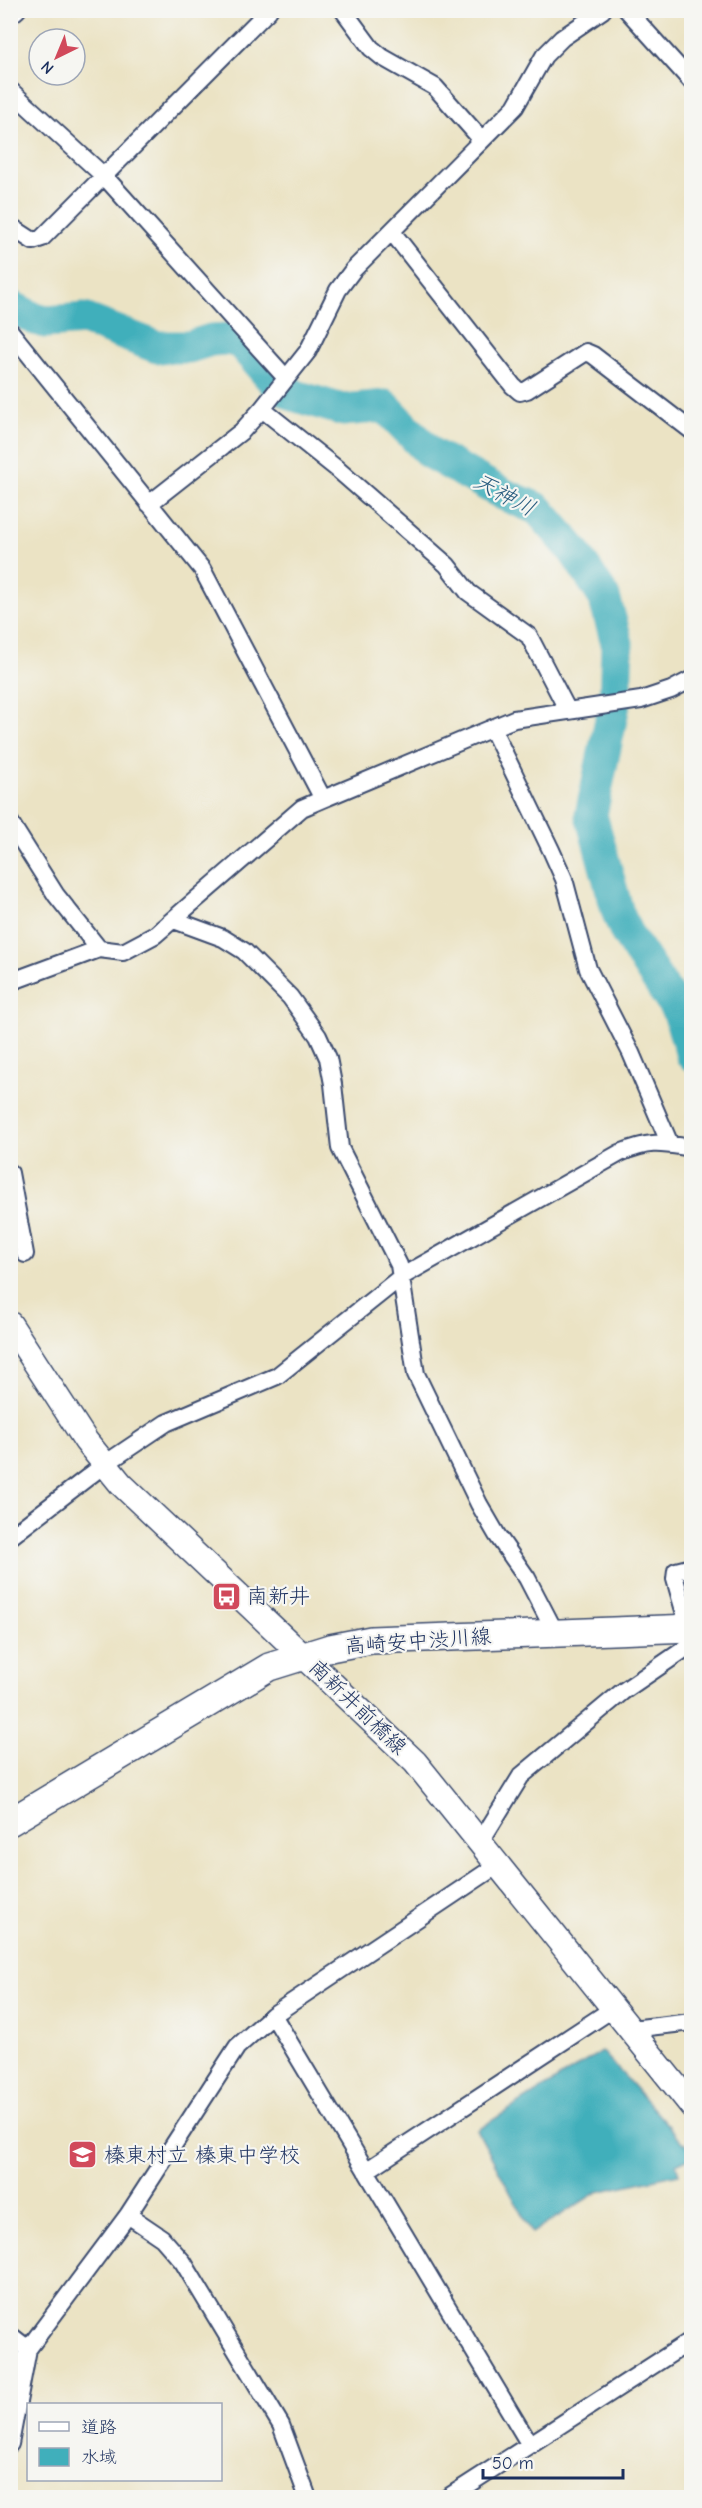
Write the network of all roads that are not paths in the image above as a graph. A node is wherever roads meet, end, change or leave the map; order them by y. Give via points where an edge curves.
1 (17, 10) edge
2 (269, 10) edge
3 (343, 10) edge
4 (603, 10) edge
5 (627, 10) edge
6 (10, 16) edge
7 (692, 82) edge
8 (10, 90) edge
9 (481, 139) junction
10 (105, 177) junction
11 (10, 226) edge
12 (392, 232) junction
13 (10, 331) edge
14 (286, 378) junction
15 (262, 409) junction
16 (692, 431) edge
17 (149, 504) junction
18 (692, 679) edge
19 (568, 711) junction
20 (492, 728) junction
21 (322, 799) junction
22 (10, 822) edge
23 (174, 920) junction
24 (99, 949) junction
25 (10, 982) edge
26 (669, 1142) junction
27 (692, 1148) edge
28 (10, 1173) edge
29 (25, 1254) dead end
30 (401, 1277) junction
31 (10, 1324) edge
32 (105, 1464) junction
33 (10, 1536) edge
34 (692, 1567) edge
35 (555, 1632) junction
36 (691, 1634) edge
37 (304, 1655) junction
38 (10, 1822) edge
39 (481, 1841) junction
40 (500, 1864) junction
41 (614, 2008) junction
42 (273, 2015) junction
43 (692, 2022) edge
44 (631, 2029) junction
45 (692, 2106) edge
46 (366, 2171) junction
47 (128, 2215) junction
48 (10, 2335) edge
49 (692, 2340) edge
50 (28, 2349) junction
51 (10, 2444) edge
52 (531, 2445) junction
53 (308, 2498) edge
54 (447, 2498) edge

1 - 6 street
2 - 10 street
3 - 9 street via 371,48 435,87
4 - 9 street via 562,38 544,56 514,107
5 - 7 street
8 - 10 street
9 - 12 street
10 - 11 street via 42,238 33,241
10 - 14 street
12 - 14 street via 338,290 308,351
12 - 16 street via 520,392 586,352
13 - 17 street
14 - 15 street
15 - 17 street via 242,431
15 - 19 street via 447,565 468,592 529,636
17 - 21 street via 202,569
18 - 19 street via 641,700
19 - 20 street via 530,715
20 - 21 street
20 - 26 street via 564,879 588,969 631,1053
21 - 23 street via 302,808
22 - 24 street via 56,895
23 - 24 street via 123,952
23 - 30 street via 223,938 244,951 290,997 318,1036 333,1084 340,1148 399,1265
24 - 25 street
26 - 27 street
26 - 30 street via 620,1153
28 - 29 street
30 - 32 street via 277,1376 166,1423
30 - 35 street via 410,1348 426,1400 488,1519 527,1578
31 - 32 main road, 南新井前橋線
32 - 33 street
32 - 37 main road, 南新井前橋線 via 138,1502
34 - 36 street via 676,1571 675,1579
35 - 36 main road, 高崎安中渋川線
35 - 37 main road, 高崎安中渋川線 via 371,1640
36 - 39 street via 521,1776
37 - 38 main road, 高崎安中渋川線 via 269,1667
37 - 39 main road, 南新井前橋線 via 415,1761
39 - 40 main road, 南新井前橋線
40 - 41 main road, 南新井前橋線
40 - 42 street
41 - 44 main road, 南新井前橋線
41 - 46 street
42 - 46 street
42 - 47 street via 237,2047
43 - 44 street
44 - 45 main road, 南新井前橋線
46 - 52 street
47 - 50 street
47 - 53 street via 162,2238 183,2262 280,2425
48 - 50 street
49 - 52 street
50 - 51 street
52 - 54 street

